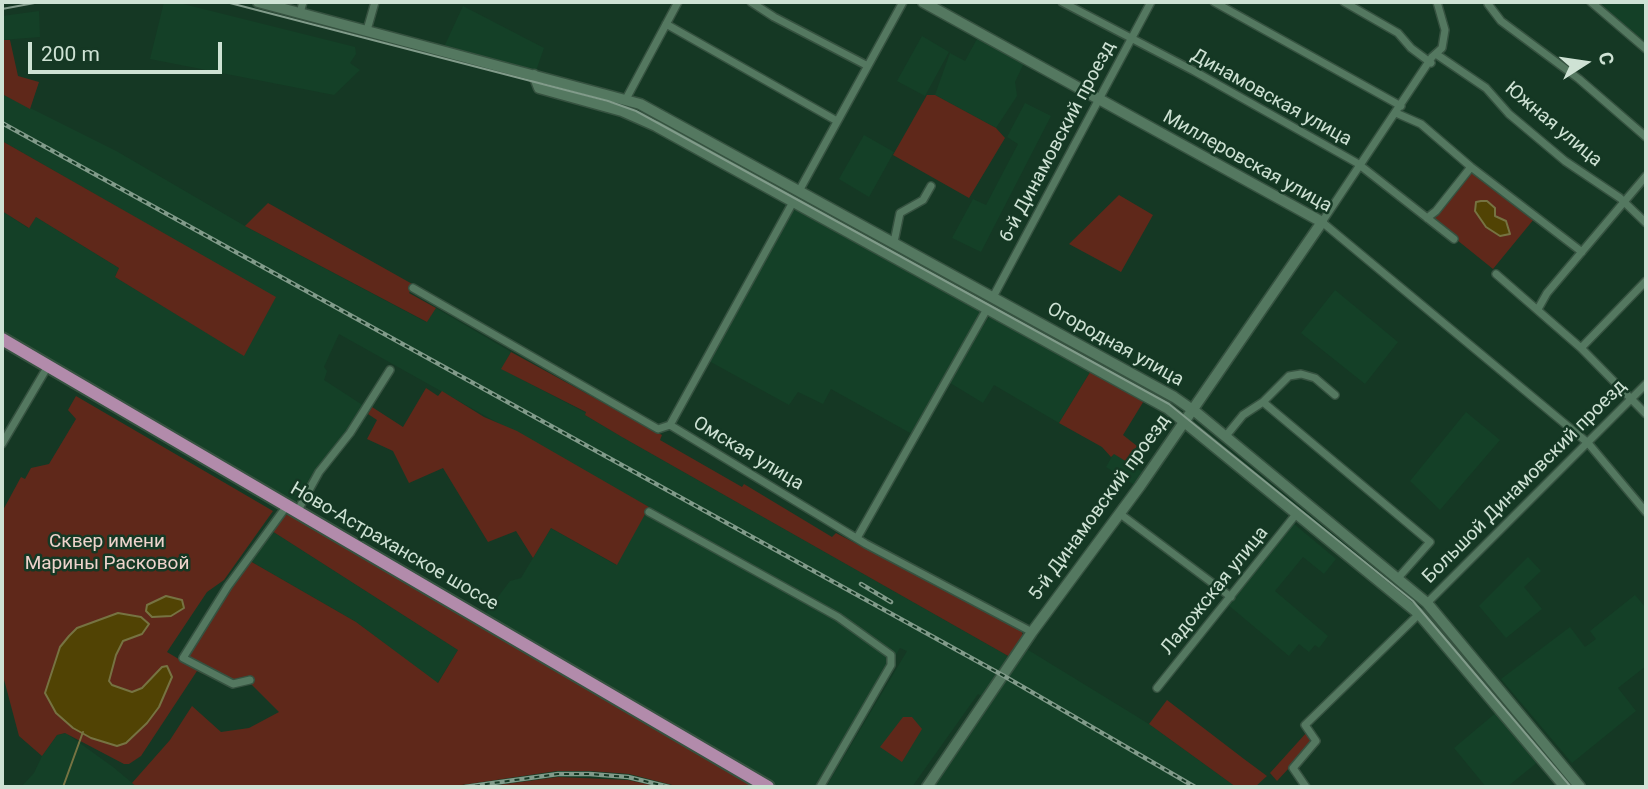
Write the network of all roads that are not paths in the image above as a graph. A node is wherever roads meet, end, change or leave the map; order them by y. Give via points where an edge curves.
1 (258, 2) edge
2 (303, 2) edge
3 (375, 2) edge
4 (678, 2) edge
5 (751, 2) edge
6 (903, 2) edge
7 (923, 2) edge
8 (1151, 2) edge
9 (1214, 2) edge
10 (1344, 2) edge
11 (1437, 2) edge
12 (1591, 2) edge
13 (1066, 3) edge
14 (1488, 4) dead end
15 (300, 13) junction
16 (666, 24) junction
17 (367, 30) junction
18 (1132, 38) junction
19 (1646, 49) edge
20 (1436, 54) junction
21 (1431, 63) junction
22 (866, 65) junction
23 (534, 75) junction
24 (626, 99) junction
25 (1098, 99) junction
26 (1399, 110) junction
27 (837, 121) junction
28 (1646, 137) edge
29 (1361, 167) junction
30 (1471, 167) junction
31 (1646, 176) edge
32 (932, 186) dead end
33 (799, 191) junction
34 (793, 202) junction
35 (1623, 202) junction
36 (1426, 218) junction
37 (1322, 222) junction
38 (1646, 223) edge
39 (1454, 239) dead end
40 (894, 242) junction
41 (1582, 252) junction
42 (1496, 274) dead end
43 (1646, 281) edge
44 (413, 288) dead end
45 (993, 297) junction
46 (987, 309) junction
47 (1538, 309) junction
48 (2, 339) edge
49 (1581, 348) junction
50 (48, 366) junction
51 (390, 370) dead end
52 (1646, 384) edge
53 (1335, 395) dead end
54 (1632, 398) junction
55 (1264, 402) junction
56 (1191, 409) junction
57 (1646, 414) edge
58 (1184, 420) junction
59 (670, 425) junction
60 (1225, 437) junction
61 (1588, 443) junction
62 (2, 444) edge
63 (292, 509) junction
64 (649, 512) dead end
65 (1646, 512) edge
66 (1119, 513) junction
67 (1297, 513) junction
68 (857, 538) junction
69 (1398, 578) junction
70 (1231, 597) junction
71 (1427, 603) junction
72 (1419, 614) junction
73 (1032, 632) junction
74 (250, 680) dead end
75 (1157, 688) dead end
76 (768, 787) edge
77 (820, 787) edge
78 (927, 787) edge
79 (1306, 787) edge
80 (1565, 787) edge
81 (1580, 787) edge

1 - 15 street, Огородная улица
2 - 15 street
3 - 17 street
4 - 16 street
5 - 22 street
6 - 22 street
7 - 25 street, Миллеровская улица
8 - 18 street, 6-й Динамовский проезд
9 - 26 street
10 - 21 street via 1398,33
11 - 20 street, 5-й Динамовский проезд via 1446,40
12 - 19 street
13 - 18 street, Динамовская улица
14 - 28 street via 1501,22 1579,79
15 - 17 street, Огородная улица
16 - 24 street
16 - 27 street
17 - 23 street, Огородная улица
18 - 25 street, 6-й Динамовский проезд
18 - 29 street, Динамовская улица
20 - 21 street, 5-й Динамовский проезд
20 - 35 street, Южная улица via 1486,88 1509,114
21 - 26 street, 5-й Динамовский проезд
22 - 27 street
23 - 24 street, Огородная улица
23 - 34 street, Огородная улица via 539,88 634,116
24 - 33 street, Огородная улица
25 - 37 street, Миллеровская улица
25 - 45 street, 6-й Динамовский проезд
26 - 29 street, 5-й Динамовский проезд
26 - 30 street
27 - 33 street
29 - 36 street, Динамовская улица
29 - 37 street, 5-й Динамовский проезд
30 - 36 street
30 - 41 street
31 - 35 street
32 - 40 street via 923,200 900,213
33 - 40 street, Огородная улица
34 - 46 street, Огородная улица
34 - 59 street
35 - 38 street, Южная улица
35 - 41 street
36 - 39 street, Динамовская улица
37 - 56 street, 5-й Динамовский проезд
37 - 61 street, Миллеровская улица
40 - 45 street, Огородная улица
41 - 47 street
42 - 47 street
43 - 49 street
44 - 59 street, Омская улица via 658,429
45 - 56 street, Огородная улица
46 - 58 street, Огородная улица
46 - 68 street
47 - 49 street
48 - 50 main road, Ново-Астраханское шоссе
49 - 54 street
50 - 62 street
50 - 63 main road, Ново-Астраханское шоссе
51 - 63 street via 350,433
52 - 54 street, Большой Динамовский проезд
53 - 55 street via 1315,377 1301,374 1283,381
54 - 57 street
54 - 61 street, Большой Динамовский проезд
55 - 60 street via 1244,415
55 - 69 street via 1430,542
56 - 58 street, 5-й Динамовский проезд
56 - 60 street, Огородная улица
58 - 66 street, 5-й Динамовский проезд
58 - 67 street, Огородная улица
59 - 68 street, Омская улица
60 - 69 street, Огородная улица
61 - 65 street, Миллеровская улица
61 - 71 street, Большой Динамовский проезд
63 - 74 street via 228,586 183,658 233,684
63 - 76 main road, Ново-Астраханское шоссе
64 - 77 street via 838,617 891,655 891,664
66 - 70 street
66 - 73 street, 5-й Динамовский проезд
67 - 70 street, Ладожская улица
67 - 72 street, Огородная улица
68 - 73 street, Омская улица
69 - 71 street, Огородная улица
70 - 75 street, Ладожская улица
71 - 81 street, Огородная улица
72 - 79 street via 1306,724 1316,741 1293,768
72 - 80 street, Огородная улица
73 - 78 street, 5-й Динамовский проезд

